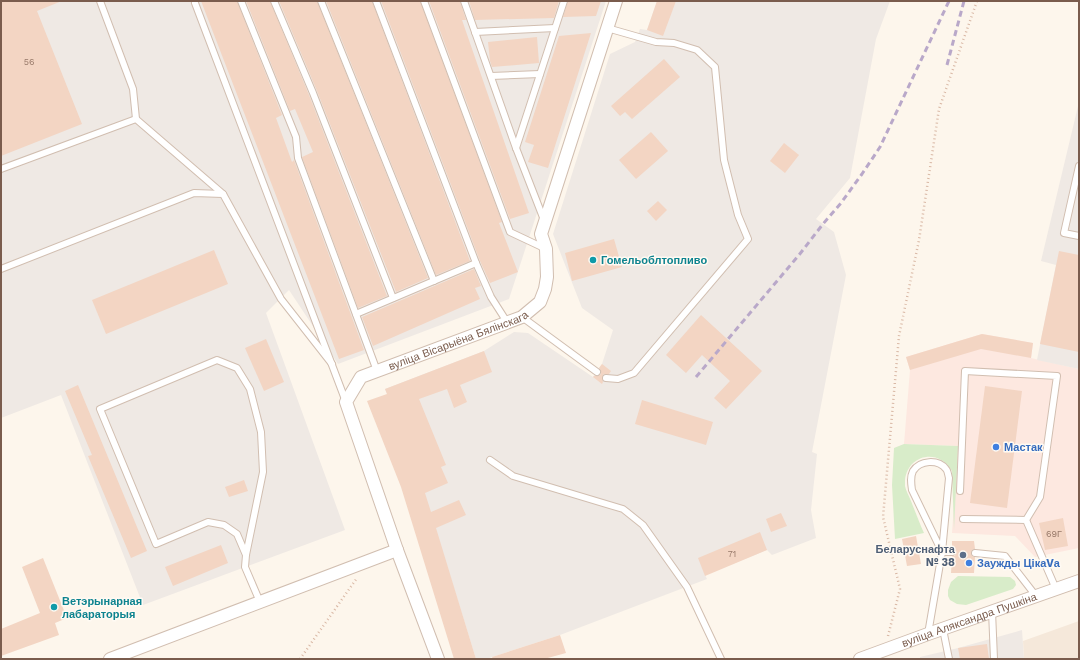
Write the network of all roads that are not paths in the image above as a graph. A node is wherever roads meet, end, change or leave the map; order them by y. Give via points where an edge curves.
1 (100, 1) edge
2 (241, 1) edge
3 (274, 1) edge
4 (321, 1) edge
5 (376, 1) edge
6 (424, 1) edge
7 (464, 1) edge
8 (564, 1) edge
9 (616, 1) edge
10 (195, 3) dead end
11 (555, 28) junction
12 (607, 28) junction
13 (475, 32) junction
14 (540, 74) junction
15 (491, 76) junction
16 (136, 119) junction
17 (516, 148) junction
18 (1079, 166) edge
19 (1, 169) edge
20 (223, 194) junction
21 (545, 222) junction
22 (1079, 236) edge
23 (546, 249) junction
24 (476, 263) junction
25 (1, 269) edge
26 (434, 281) junction
27 (393, 298) junction
28 (356, 314) junction
29 (522, 317) junction
30 (507, 322) junction
31 (332, 364) junction
32 (377, 371) junction
33 (597, 372) dead end
34 (606, 378) dead end
35 (346, 402) junction
36 (490, 460) dead end
37 (960, 491) dead end
38 (963, 519) dead end
39 (1026, 520) junction
40 (397, 550) junction
41 (942, 552) junction
42 (952, 552) dead end
43 (975, 553) dead end
44 (246, 555) junction
45 (1079, 581) edge
46 (1056, 589) junction
47 (1036, 596) junction
48 (260, 602) junction
49 (992, 611) junction
50 (943, 629) junction
51 (928, 634) junction
52 (866, 658) edge
53 (110, 659) edge
54 (438, 659) edge
55 (721, 659) edge
56 (949, 659) edge
57 (994, 659) edge

1 - 16 lane via 133,89
2 - 28 lane via 296,136 298,158
3 - 27 lane
4 - 26 lane
5 - 24 lane
6 - 23 lane via 510,232
7 - 13 lane
8 - 11 lane
9 - 12 street, вуліца Вісарыёна Бялінскага
10 - 31 lane
11 - 13 lane
11 - 14 lane
12 - 21 street, вуліца Вісарыёна Бялінскага
12 - 34 lane via 656,42 674,42 697,50 715,67 724,160 738,215 748,239 634,373 618,379
13 - 15 lane
14 - 15 lane
14 - 17 lane
15 - 17 lane
16 - 19 lane
16 - 20 lane
17 - 21 lane
18 - 22 lane via 1064,233
20 - 25 lane via 194,193
20 - 31 lane via 281,299
21 - 23 street, вуліца Вісарыёна Бялінскага via 541,234
23 - 29 street, вуліца Вісарыёна Бялінскага via 545,289 540,302
24 - 26 lane
24 - 30 lane via 491,297
26 - 27 lane
27 - 28 lane
28 - 32 lane
29 - 30 street, вуліца Вісарыёна Бялінскага
29 - 33 lane
30 - 32 street, вуліца Вісарыёна Бялінскага
31 - 35 lane
32 - 35 street, вуліца Вісарыёна Бялінскага via 361,377
35 - 40 street
36 - 55 lane via 513,476 623,509 643,525 687,587
37 - 39 lane via 965,371 1057,376 1040,498
38 - 39 lane
39 - 46 lane
40 - 48 street
40 - 54 street
41 - 41 lane via 949,478 946,469 940,465 934,462 924,463 913,472 910,481
41 - 42 lane
41 - 51 lane
43 - 47 lane via 1005,556
44 - 44 lane via 263,472 261,432 250,389 237,368 217,360 100,409 156,544 208,522 224,525 237,534
44 - 48 lane via 245,567
45 - 46 street, вуліца Аляксандра Пушкіна
46 - 47 street, вуліца Аляксандра Пушкіна
47 - 49 street, вуліца Аляксандра Пушкіна
48 - 53 street
49 - 50 street, вуліца Аляксандра Пушкіна
49 - 57 lane
50 - 51 street, вуліца Аляксандра Пушкіна
50 - 56 lane
51 - 52 street, вуліца Аляксандра Пушкіна

